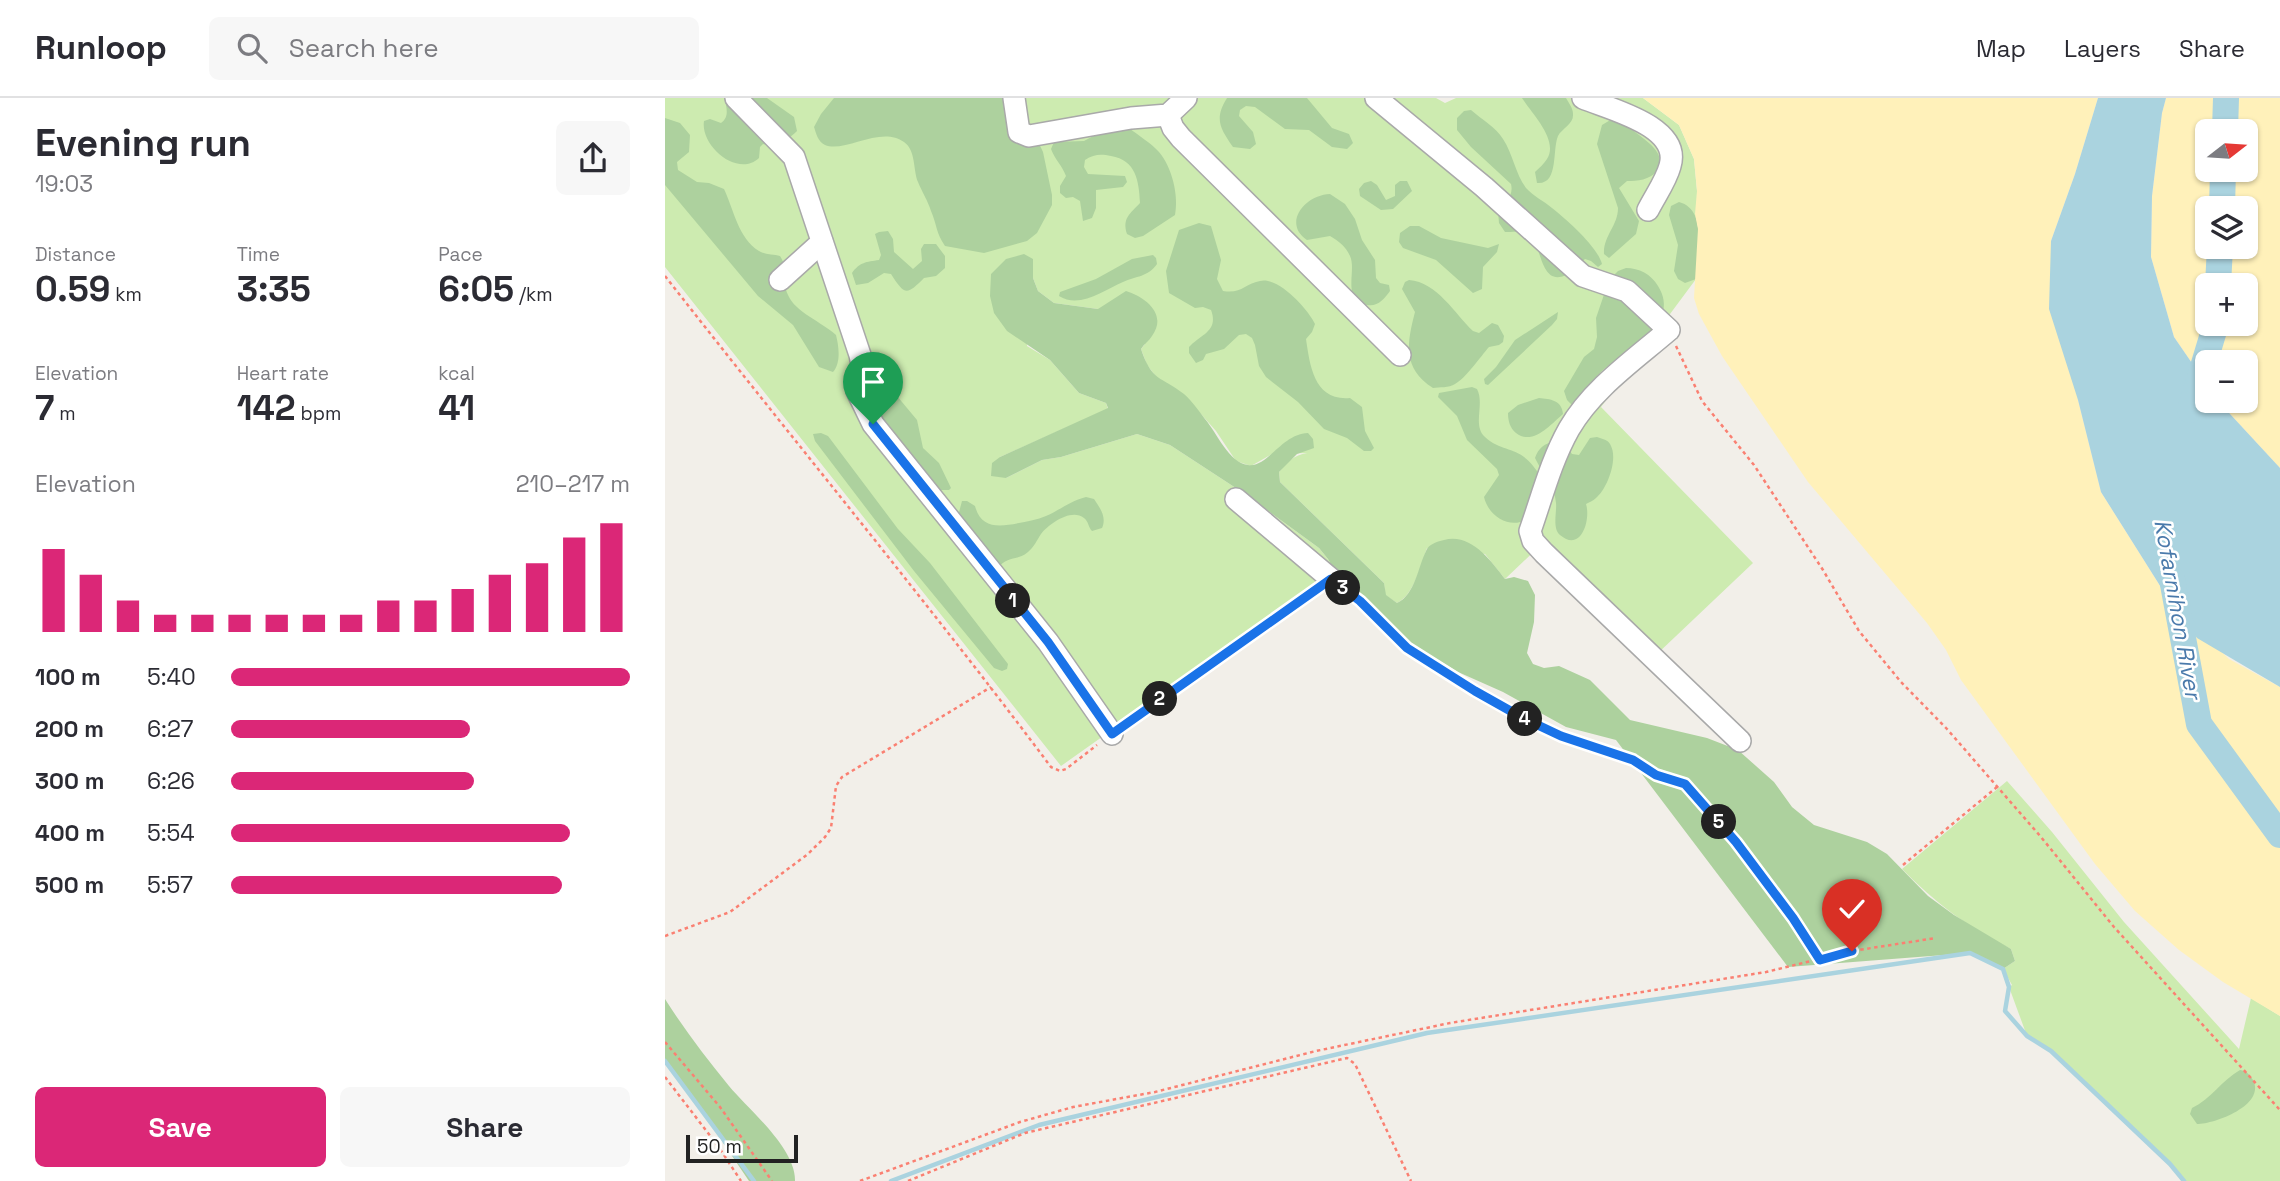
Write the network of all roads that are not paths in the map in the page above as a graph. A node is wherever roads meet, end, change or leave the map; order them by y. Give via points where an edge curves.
1 (736, 98) edge
2 (1014, 98) edge
3 (1186, 98) edge
4 (1376, 98) edge
5 (1583, 98) edge
6 (1168, 115) junction
7 (1648, 210) dead end
8 (822, 242) junction
9 (780, 280) dead end
10 (1400, 355) dead end
11 (1236, 499) dead end
12 (1331, 579) road end
13 (1112, 734) road end
14 (1740, 741) dead end

1 - 8 street via 794,157
2 - 6 street via 1019,132 1028,136
3 - 6 street
4 - 14 street via 1485,187 1583,276 1627,291 1669,330 1580,413 1551,467 1530,531 1544,553
5 - 7 street via 1651,127 1668,143 1671,164
6 - 10 street via 1181,138
8 - 9 street
8 - 13 street via 864,370 858,395 873,424 1048,642
11 - 12 street

